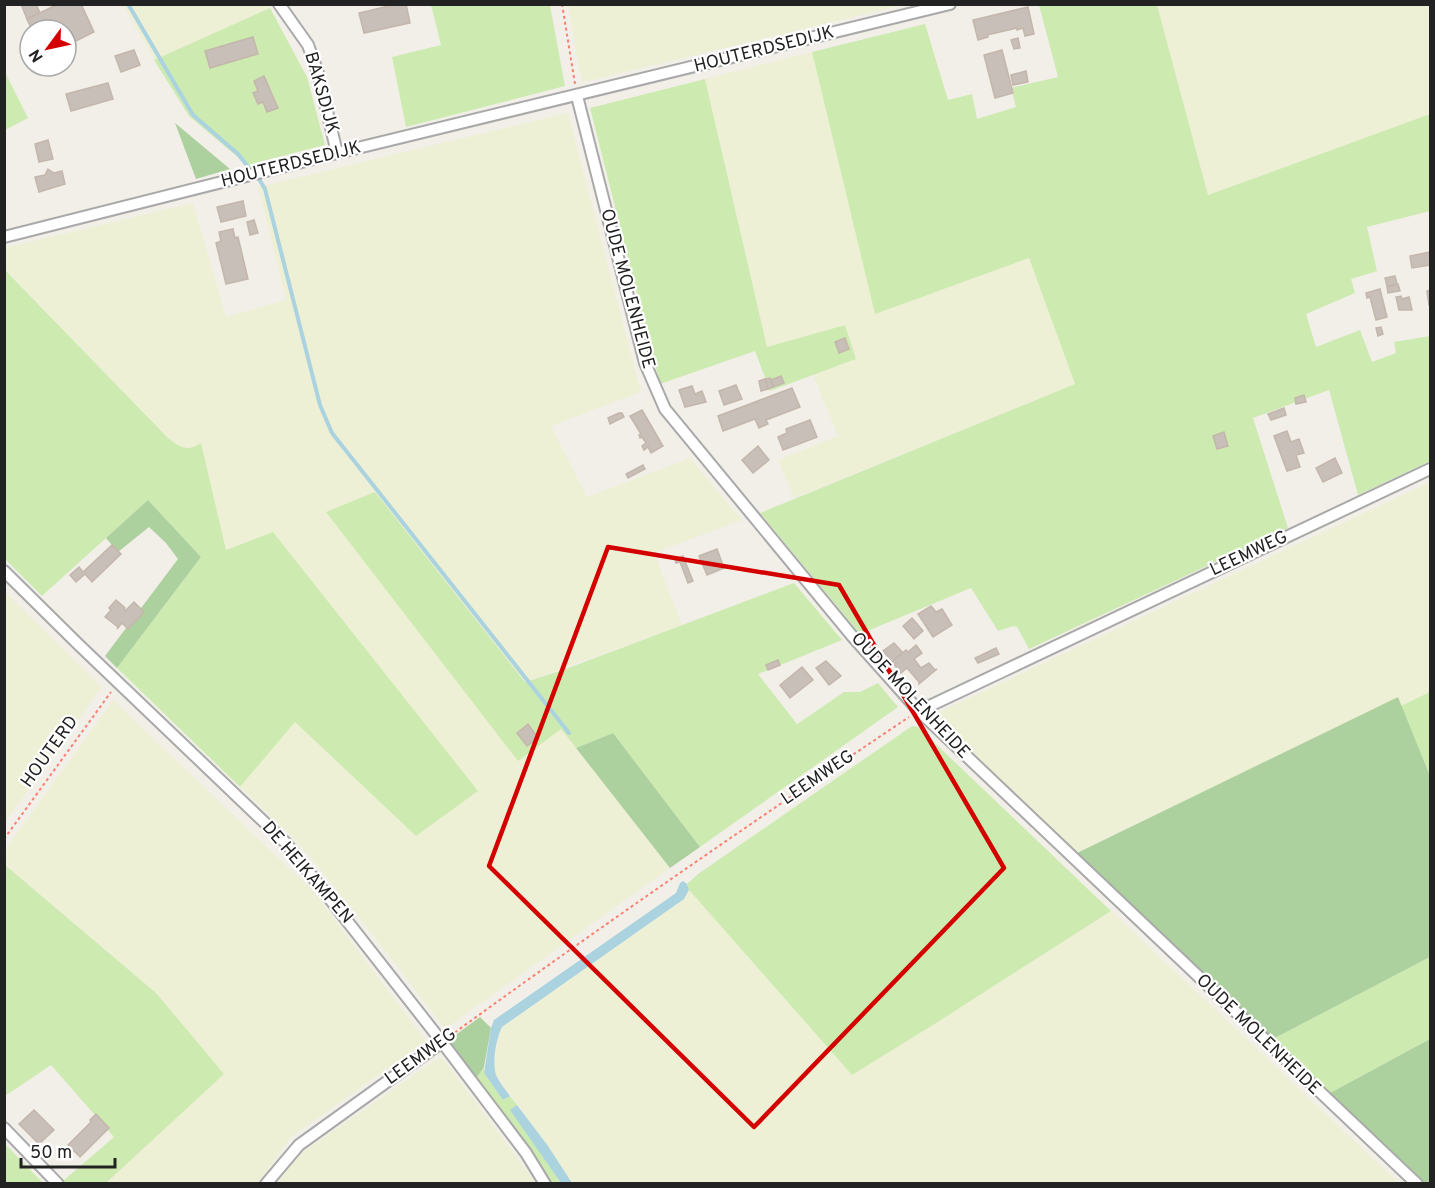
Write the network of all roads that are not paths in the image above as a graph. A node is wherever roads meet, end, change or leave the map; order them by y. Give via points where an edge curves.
1 (279, 4) edge
2 (950, 4) edge
3 (578, 96) junction
4 (337, 153) junction
5 (4, 237) edge
6 (1431, 469) edge
7 (4, 571) edge
8 (919, 711) junction
9 (442, 1042) junction
10 (4, 1128) edge
11 (57, 1184) edge
12 (266, 1184) edge
13 (545, 1184) edge
14 (1417, 1184) edge

1 - 4 street, BAKSDIJK via 308,45
2 - 3 street, HOUTERDSEDIJK
3 - 4 street, HOUTERDSEDIJK
3 - 8 street, OUDE MOLENHEIDE via 645,363 665,409
4 - 5 street, HOUTERDSEDIJK
6 - 8 street, LEEMWEG
7 - 9 street, DE HEIKAMPEN via 286,843
8 - 14 street, OUDE MOLENHEIDE
9 - 12 street, LEEMWEG via 299,1144
9 - 13 street, DE HEIKAMPEN
10 - 11 street

